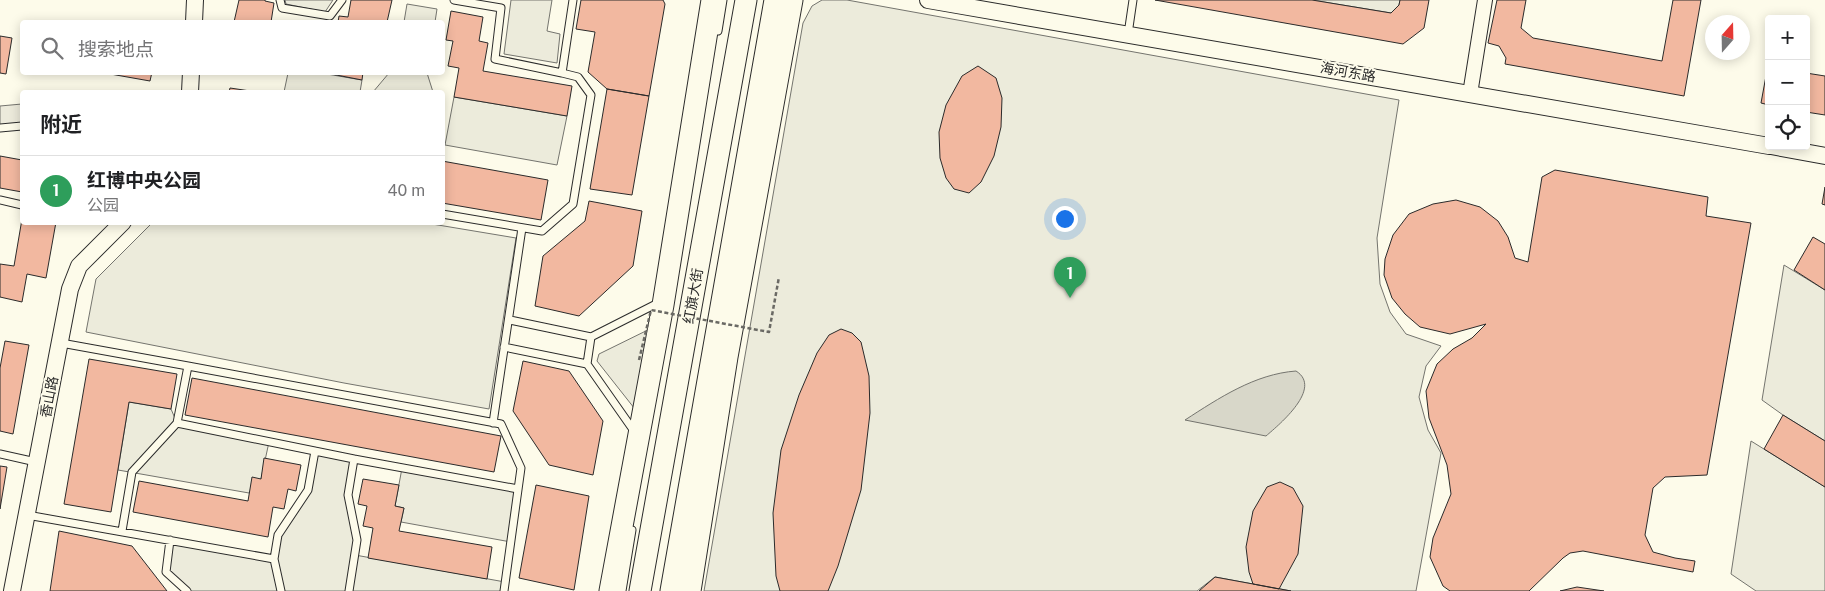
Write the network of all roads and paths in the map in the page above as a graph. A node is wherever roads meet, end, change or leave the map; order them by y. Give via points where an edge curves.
1 (196, 0) edge
2 (280, 0) edge
3 (342, 0) edge
4 (454, 0) edge
5 (573, 0) edge
6 (712, 0) edge
7 (723, 0) edge
8 (746, 0) edge
9 (774, 0) edge
10 (792, 0) edge
11 (928, 0) edge
12 (1133, 0) edge
13 (1485, 0) edge
14 (194, 20) edge
15 (1128, 34) junction
16 (716, 39) dead end
17 (562, 73) junction
18 (191, 75) edge
19 (190, 90) edge
20 (1470, 94) junction
21 (20, 126) edge
22 (0, 128) edge
23 (1765, 145) edge
24 (1792, 150) edge
25 (1825, 156) edge
26 (0, 200) edge
27 (20, 205) edge
28 (445, 215) edge
29 (120, 225) edge
30 (522, 228) junction
31 (679, 256) dead end
32 (779, 276) dead end
33 (668, 297) junction
34 (510, 320) junction
35 (591, 337) junction
36 (60, 343) junction
37 (664, 343) dead end
38 (504, 347) junction
39 (639, 360) dead end
40 (587, 364) junction
41 (188, 366) junction
42 (493, 423) junction
43 (177, 424) junction
44 (642, 443) junction
45 (316, 451) junction
46 (0, 454) edge
47 (354, 459) junction
48 (36, 462) junction
49 (518, 490) junction
50 (27, 515) junction
51 (633, 524) dead end
52 (122, 531) junction
53 (170, 540) junction
54 (274, 560) junction
55 (12, 591) edge
56 (187, 591) edge
57 (281, 591) edge
58 (349, 591) edge
59 (504, 591) edge
60 (610, 591) edge
61 (622, 591) edge
62 (640, 591) edge
63 (671, 591) edge
64 (690, 591) edge

1 - 14 street
2 - 3 lane via 282,8 330,16
4 - 17 lane via 501,8 495,59
5 - 17 lane
6 - 33 main road, 红旗大街
7 - 16 lane
8 - 62 main road, 红旗大街
9 - 63 main road
10 - 64 main road via 727,357
11 - 15 street, 海河东路 via 994,8
12 - 15 lane
13 - 20 street
15 - 20 street, 海河东路
17 - 30 lane via 578,77 591,95 573,204 542,231
18 - 19 street
20 - 23 street, 海河东路
21 - 22 lane
24 - 25 street, 海河东路
26 - 27 lane
28 - 30 lane
29 - 36 street, 香山路 via 80,266 70,289
30 - 34 lane
31 - 33 lane
32 - 39 path, bridge via 769,332 651,310
33 - 35 lane
33 - 37 lane
33 - 44 main road, 红旗大街
34 - 35 lane
34 - 38 lane
35 - 40 lane
36 - 41 lane
36 - 48 street, 香山路
38 - 40 lane
38 - 42 lane
40 - 44 lane
41 - 42 lane
41 - 43 lane
42 - 49 lane via 501,424 521,468
43 - 45 lane
43 - 52 lane via 132,472
44 - 60 main road, 红旗大街
45 - 47 lane
45 - 54 lane via 308,490 278,534
46 - 48 lane
47 - 49 lane
47 - 58 lane via 348,495 357,540
48 - 50 street, 香山路
49 - 59 lane
50 - 52 lane
50 - 55 street, 香山路
51 - 61 lane
52 - 53 lane
53 - 54 lane
53 - 56 lane via 166,572
54 - 57 lane

